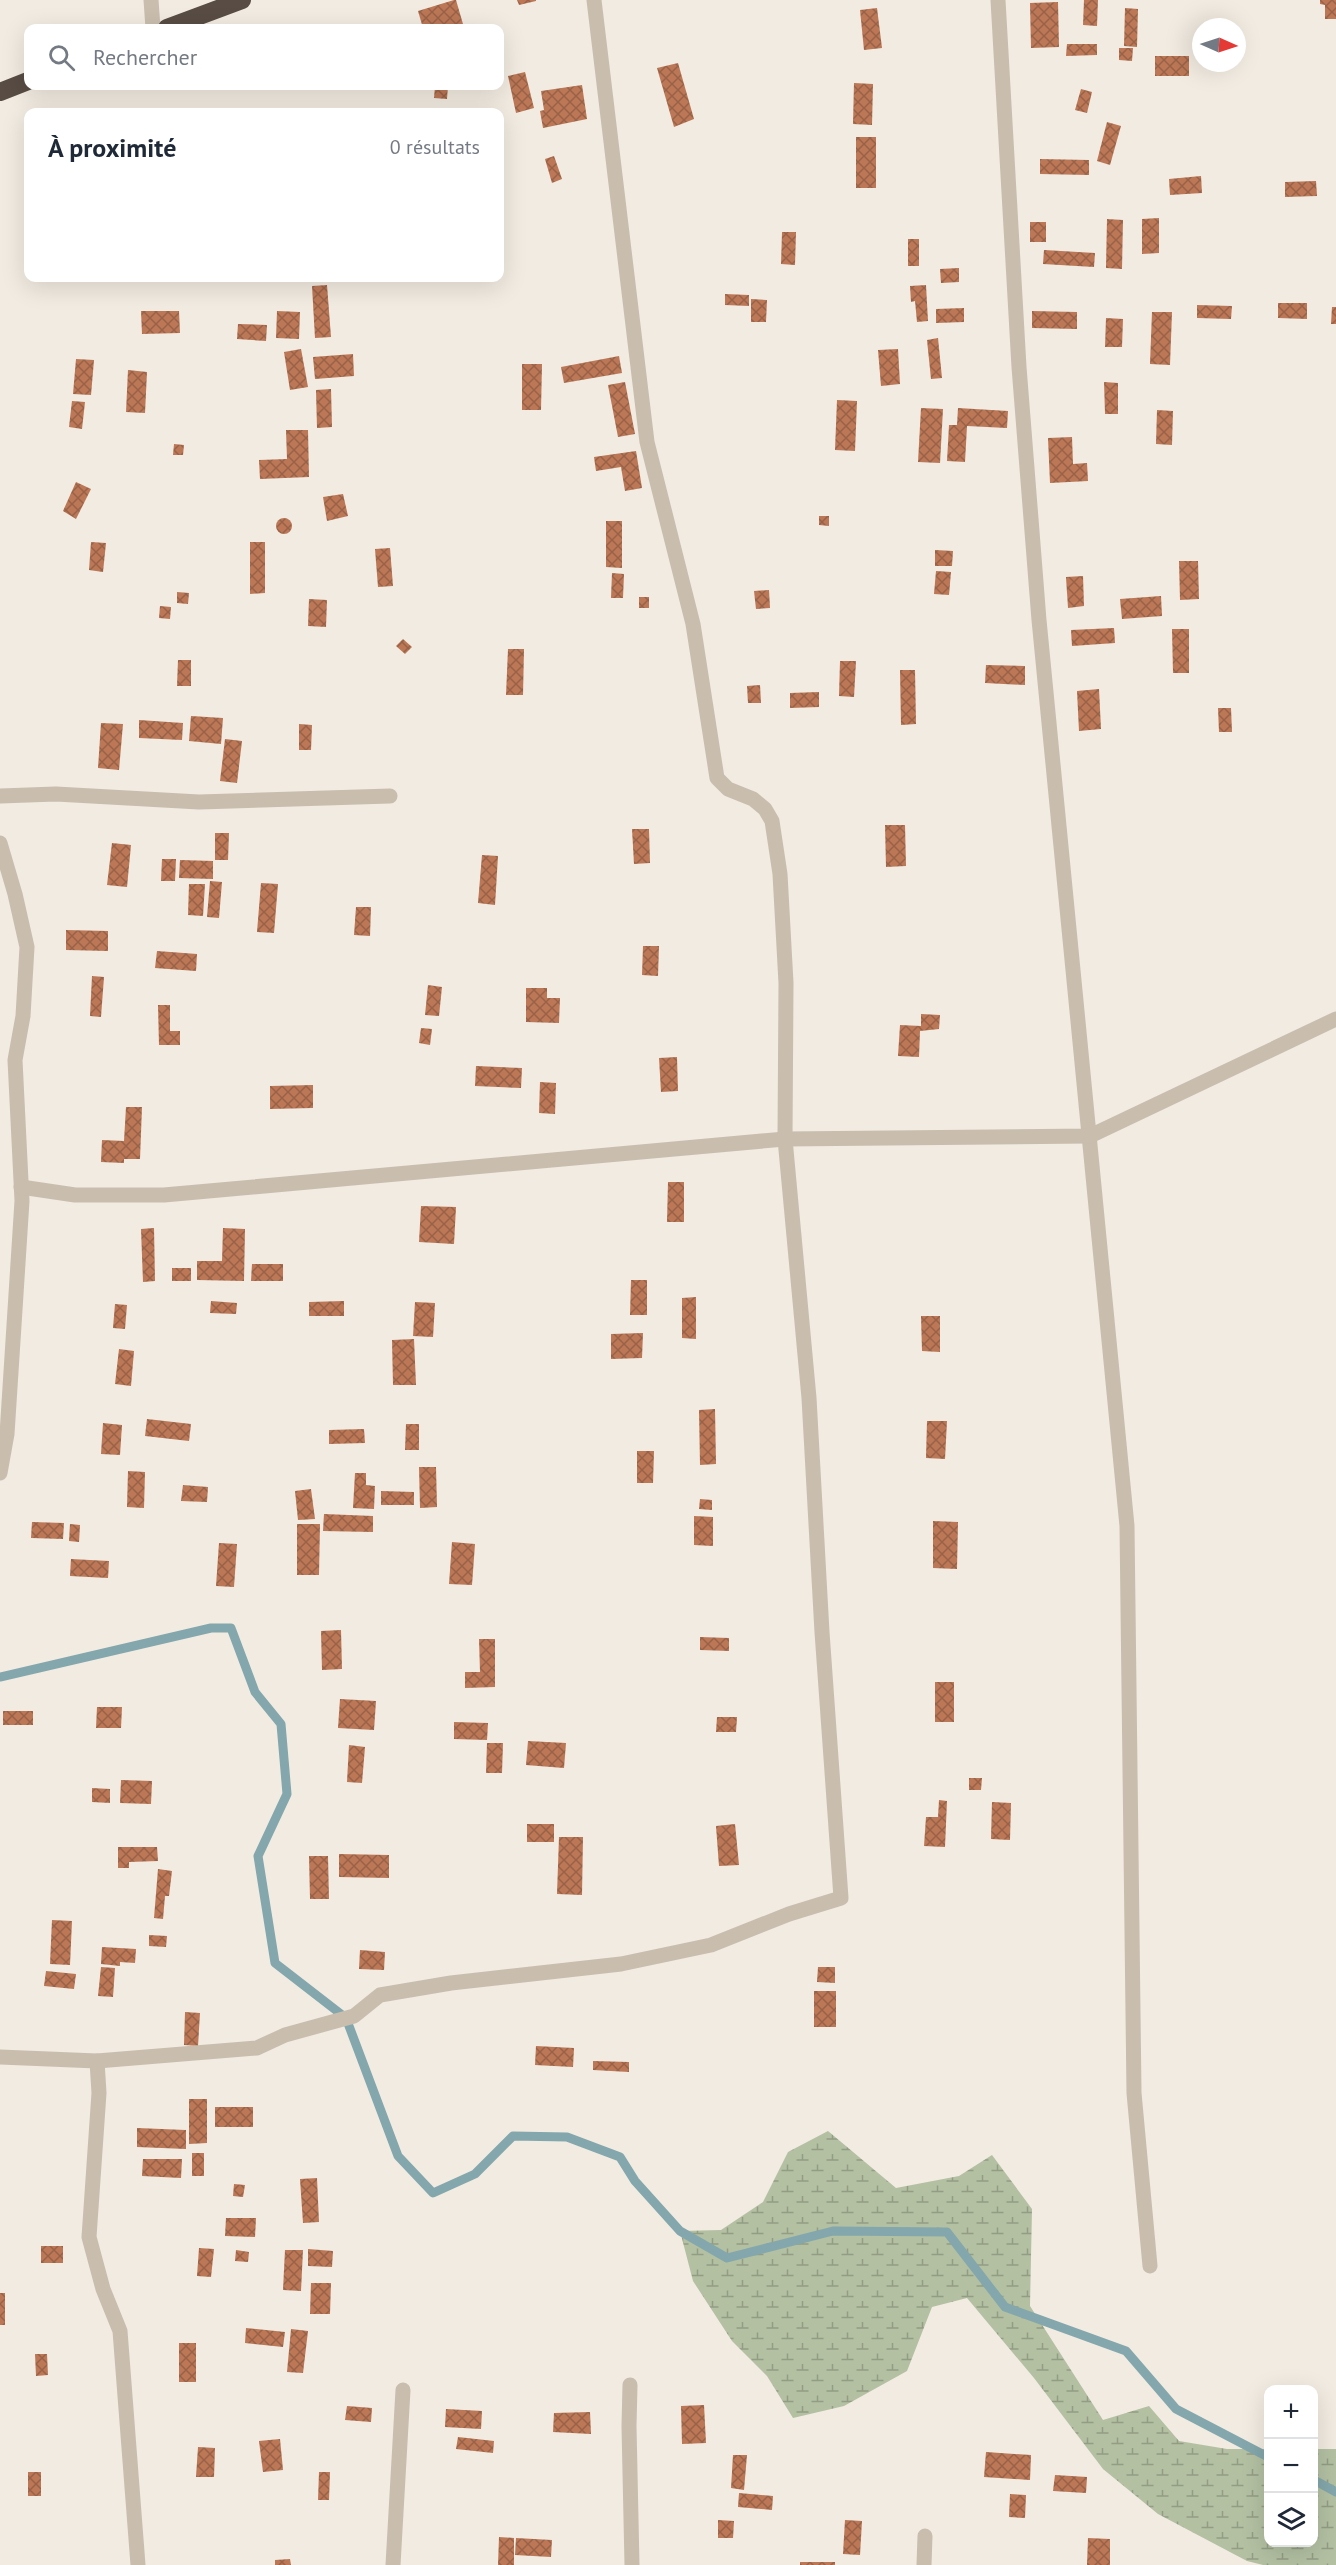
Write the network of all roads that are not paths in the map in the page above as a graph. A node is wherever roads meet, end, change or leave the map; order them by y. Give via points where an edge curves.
1 (151, 0) edge
2 (242, 0) edge
3 (594, 0) edge
4 (998, 0) edge
5 (153, 24) edge
6 (178, 24) edge
7 (24, 83) edge
8 (0, 92) edge
9 (0, 796) edge
10 (390, 796) dead end
11 (0, 843) edge
12 (1336, 1019) edge
13 (1090, 1136) junction
14 (785, 1139) junction
15 (21, 1187) junction
16 (0, 1473) edge
17 (0, 2057) edge
18 (97, 2061) junction
19 (1150, 2266) dead end
20 (630, 2385) dead end
21 (403, 2390) dead end
22 (925, 2536) dead end
23 (138, 2565) edge
24 (393, 2565) edge
25 (632, 2565) edge
26 (924, 2565) edge

1 - 5 street
2 - 6 highway
3 - 14 street via 647,442 693,624 717,778 728,789 753,799 772,821 780,874 786,983
4 - 13 street via 1019,367 1039,620
7 - 8 highway
9 - 10 street via 56,794 199,802
11 - 15 street via 27,946 23,1016 15,1060
12 - 13 street
13 - 14 street
13 - 19 street via 1127,1526 1134,2093
14 - 15 street via 164,1195 75,1195
14 - 18 street via 809,1398 841,1898 711,1945 632,1962 380,1995 354,2016 285,2035 257,2048
15 - 16 street via 7,1434
17 - 18 street
18 - 23 street via 99,2093 89,2237 120,2331
20 - 25 street
21 - 24 street
22 - 26 street

